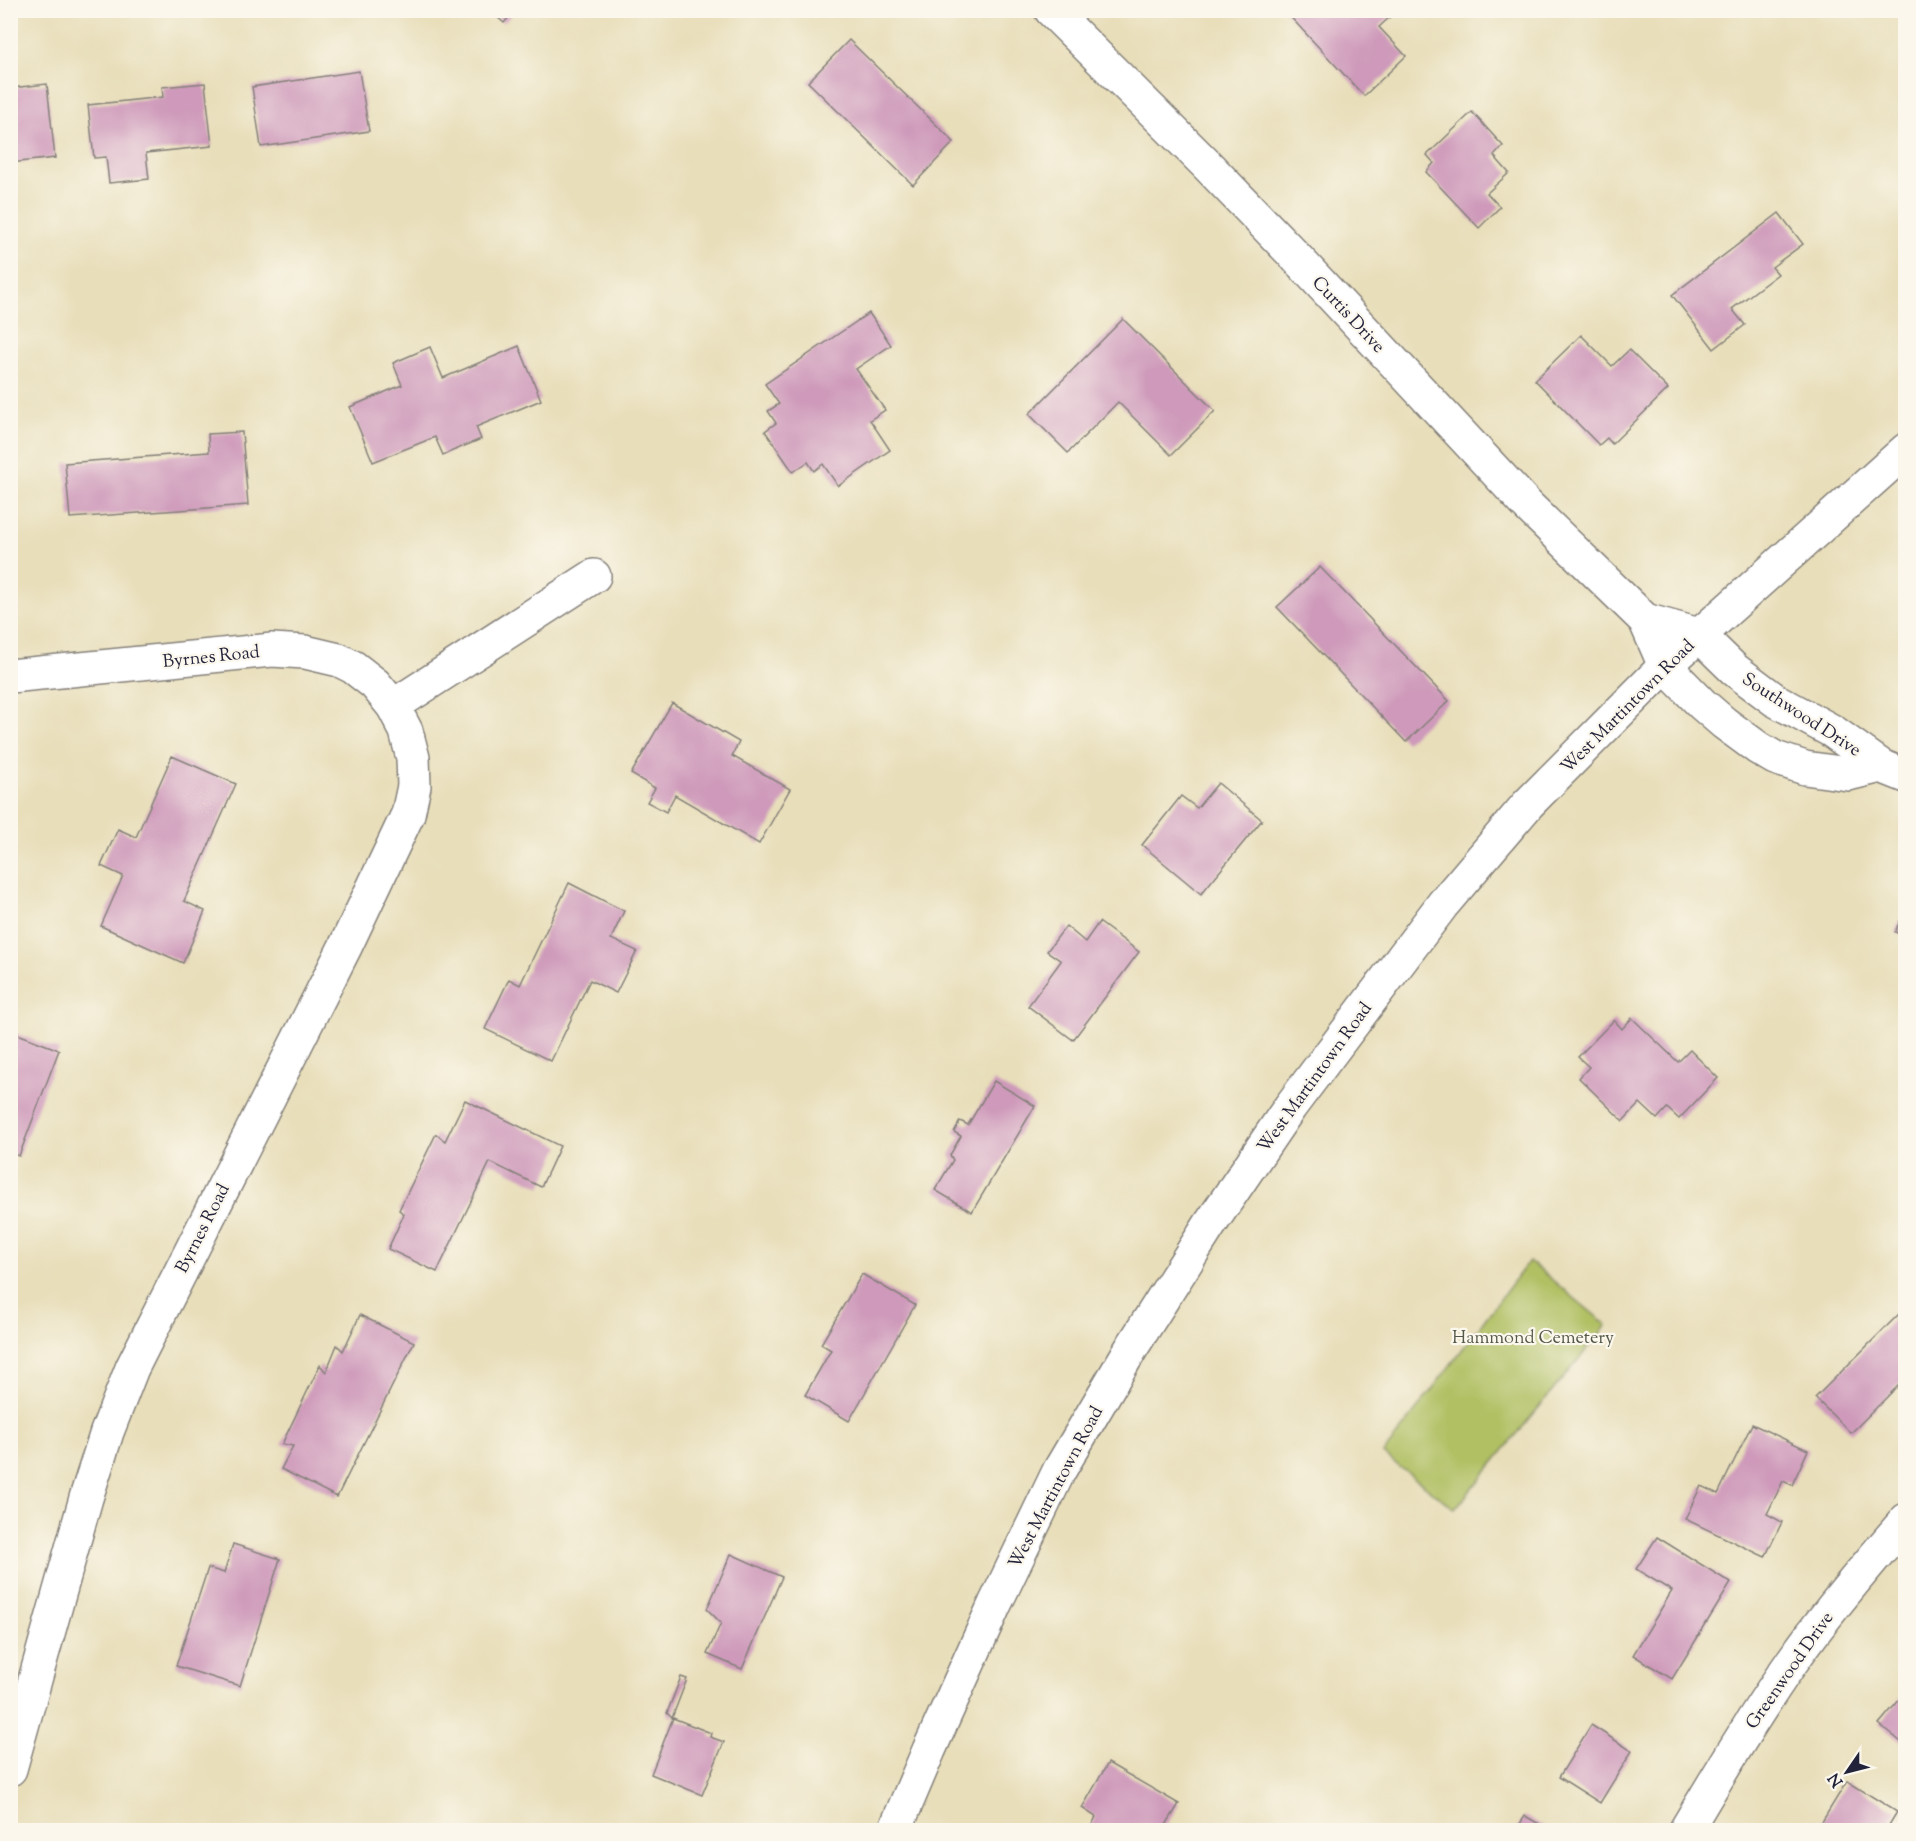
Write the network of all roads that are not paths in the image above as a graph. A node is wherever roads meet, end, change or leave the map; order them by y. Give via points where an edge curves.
1 (1051, 10) edge
2 (1905, 450) edge
3 (594, 576) dead end
4 (1646, 620) junction
5 (1699, 635) junction
6 (1665, 666) junction
7 (10, 676) edge
8 (393, 706) junction
9 (1893, 771) edge
10 (1905, 1520) edge
11 (10, 1768) edge
12 (895, 1830) edge
13 (1686, 1830) edge

1 - 4 street, Curtis Drive via 1278,238 1528,506
2 - 5 street, West Martintown Road
3 - 8 street
4 - 5 street, Curtis Drive
4 - 6 street, Curtis Drive
5 - 6 street, West Martintown Road
5 - 9 street, Southwood Drive via 1735,670 1775,700
6 - 9 street, Southwood Drive via 1724,723 1775,758 1805,768 1848,774
6 - 12 street, West Martintown Road via 1528,804 1443,904 1296,1098 1209,1226 1059,1471 994,1604
7 - 8 street, Byrnes Road via 272,650 305,652 339,660 353,668 375,684
8 - 11 street, Byrnes Road via 406,730 413,758 414,786 408,814 132,1368 86,1498
10 - 13 street, Greenwood Drive via 1791,1662

